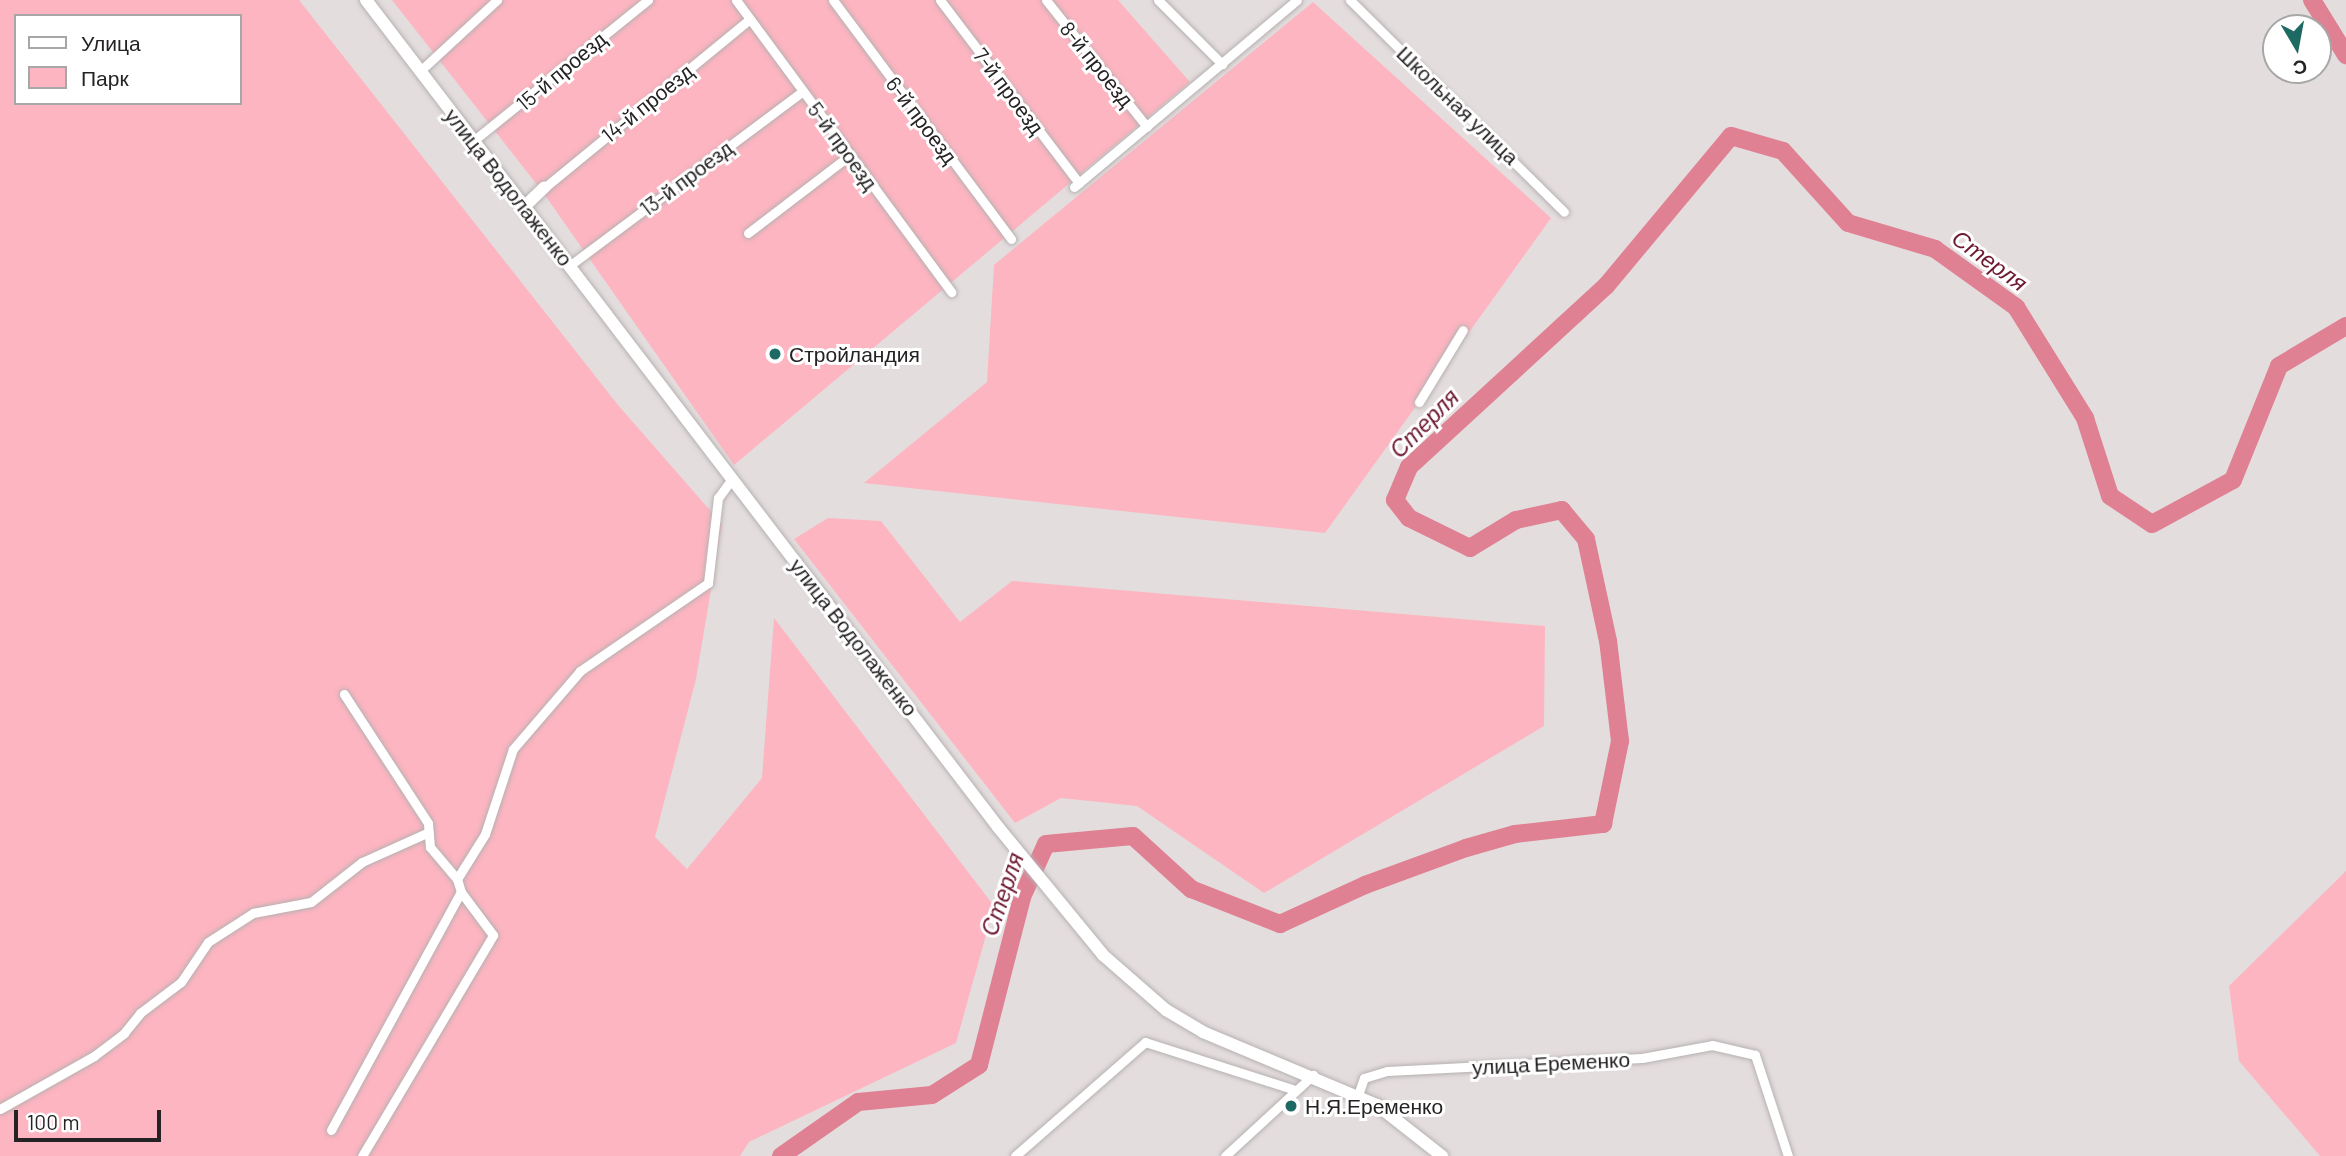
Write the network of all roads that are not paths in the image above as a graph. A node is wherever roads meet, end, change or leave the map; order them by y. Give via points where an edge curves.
1 (366, 0) edge
2 (497, 0) edge
3 (648, 0) edge
4 (736, 0) edge
5 (833, 0) edge
6 (940, 0) edge
7 (1046, 0) edge
8 (1158, 0) edge
9 (1297, 0) edge
10 (1350, 0) edge
11 (750, 19) junction
12 (1222, 64) junction
13 (420, 71) junction
14 (803, 91) junction
15 (1147, 127) junction
16 (473, 141) junction
17 (850, 155) junction
18 (544, 188) joint
19 (524, 207) junction
20 (1564, 212) dead end
21 (748, 233) dead end
22 (1012, 239) dead end
23 (569, 266) junction
24 (951, 292) dead end
25 (1463, 330) dead end
26 (1419, 402) dead end
27 (732, 479) junction
28 (344, 694) dead end
29 (429, 832) junction
30 (457, 878) junction
31 (461, 892) junction
32 (1313, 1075) junction
33 (1295, 1090) junction
34 (1358, 1095) junction
35 (0, 1109) edge
36 (331, 1130) dead end
37 (362, 1156) edge
38 (1015, 1156) edge
39 (1225, 1156) edge
40 (1442, 1156) edge
41 (1788, 1156) edge

1 - 13 main road, улица Водолаженко
2 - 13 street
3 - 16 street, 15-й проезд
4 - 11 street, 5-й проезд
5 - 22 street, 6-й проезд
6 - 15 street, 7-й проезд via 1076,185
7 - 15 street, 8-й проезд
8 - 12 street
9 - 12 street
10 - 20 street, Школьная улица
11 - 14 street, 5-й проезд
11 - 18 street, 14-й проезд
12 - 15 street
13 - 16 main road, улица Водолаженко
14 - 17 street, 5-й проезд
14 - 23 street, 13-й проезд
16 - 19 main road, улица Водолаженко
17 - 21 street
17 - 24 street, 5-й проезд
18 - 19 main road
19 - 23 main road, улица Водолаженко
23 - 27 main road, улица Водолаженко
25 - 26 street
27 - 30 street via 718,498 708,583 580,671 513,749 485,834
27 - 32 main road, улица Водолаженко via 998,827 1125,977 1203,1032
28 - 29 street via 428,822
29 - 30 street via 430,847
29 - 35 street via 362,862 311,902 253,913 208,942 181,982 140,1013 124,1033 94,1056
30 - 31 street
31 - 36 street
31 - 37 street via 493,935
32 - 33 street
32 - 34 main road, улица Водолаженко
33 - 38 street via 1145,1042
33 - 39 street
34 - 40 main road, улица Водолаженко via 1395,1116
34 - 41 street, улица Еременко via 1364,1078 1387,1071 1642,1058 1712,1045 1755,1055

